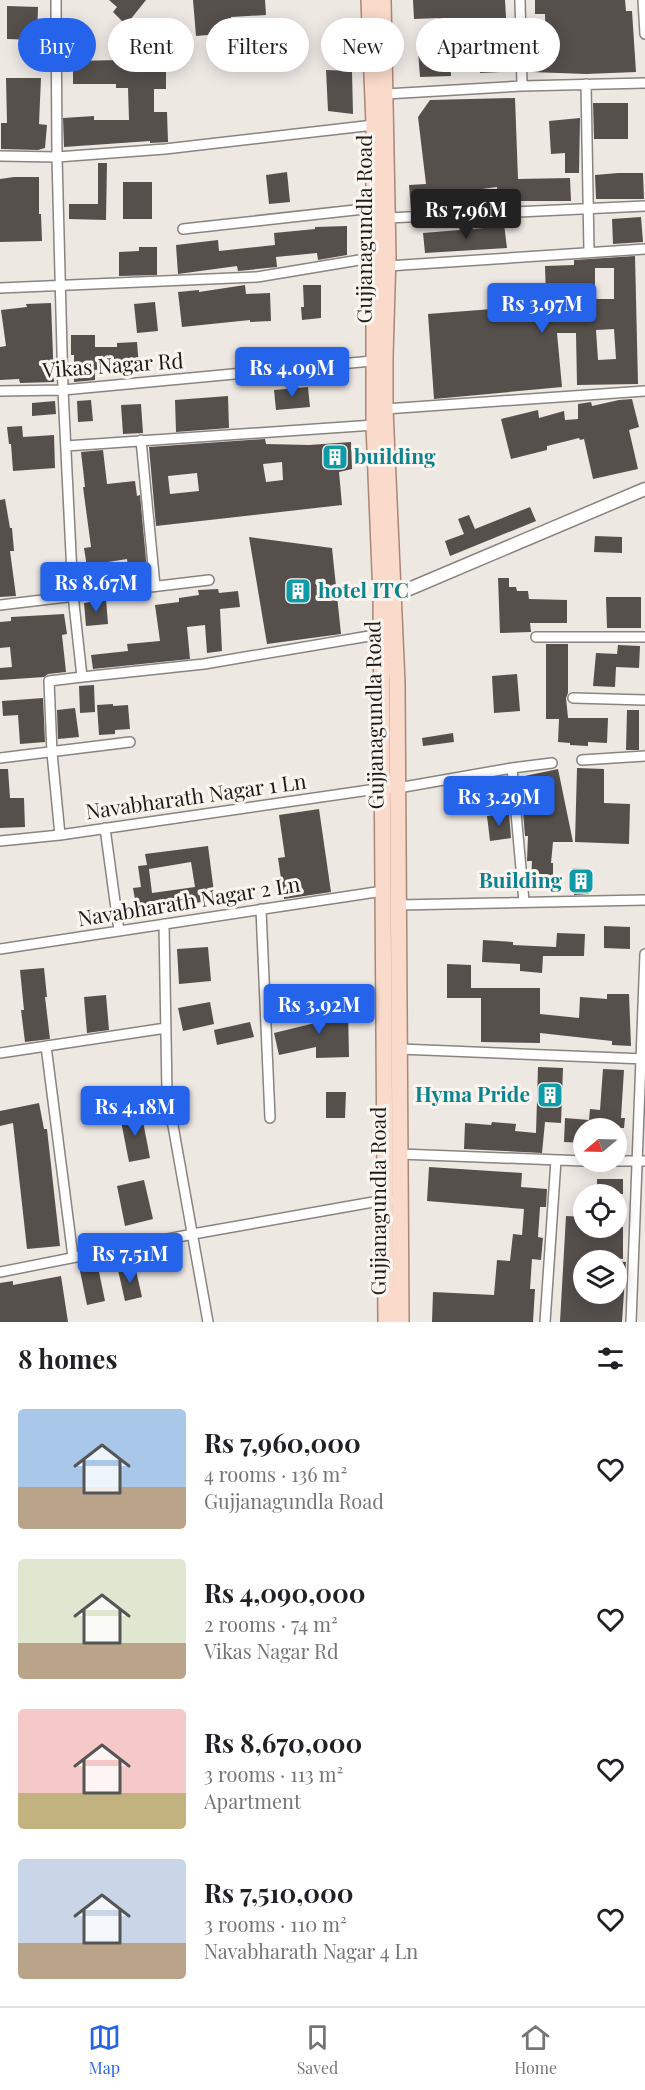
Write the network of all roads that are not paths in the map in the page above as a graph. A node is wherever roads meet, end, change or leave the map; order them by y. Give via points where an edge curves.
1 (56, 0) edge
2 (369, 0) edge
3 (383, 0) edge
4 (520, 0) edge
5 (643, 0) edge
6 (645, 34) edge
7 (645, 83) edge
8 (586, 84) junction
9 (522, 86) junction
10 (386, 94) junction
11 (374, 124) junction
12 (0, 156) edge
13 (57, 157) junction
14 (645, 206) edge
15 (373, 208) junction
16 (588, 208) junction
17 (387, 218) junction
18 (183, 229) dead end
19 (645, 249) edge
20 (589, 251) junction
21 (383, 260) junction
22 (60, 286) junction
23 (0, 288) edge
24 (372, 361) junction
25 (63, 390) junction
26 (0, 391) edge
27 (645, 392) edge
28 (386, 409) junction
29 (374, 424) junction
30 (141, 440) junction
31 (66, 446) junction
32 (645, 489) edge
33 (209, 580) dead end
34 (155, 586) junction
35 (387, 595) junction
36 (73, 596) junction
37 (0, 605) edge
38 (381, 634) junction
39 (536, 637) dead end
40 (645, 637) edge
41 (82, 677) junction
42 (573, 698) dead end
43 (645, 700) edge
44 (130, 742) dead end
45 (52, 753) junction
46 (645, 756) edge
47 (0, 758) edge
48 (582, 760) dead end
49 (552, 763) dead end
50 (512, 768) junction
51 (390, 788) junction
52 (105, 828) junction
53 (60, 835) junction
54 (0, 841) edge
55 (382, 891) junction
56 (645, 900) edge
57 (524, 902) junction
58 (398, 904) junction
59 (261, 909) junction
60 (164, 924) junction
61 (119, 931) junction
62 (0, 949) edge
63 (645, 954) edge
64 (165, 1028) junction
65 (46, 1046) junction
66 (400, 1049) junction
67 (0, 1053) edge
68 (643, 1059) edge
69 (270, 1118) dead end
70 (400, 1154) junction
71 (556, 1160) junction
72 (573, 1161) edge
73 (642, 1161) edge
74 (392, 1199) junction
75 (193, 1234) junction
76 (73, 1257) junction
77 (0, 1272) edge
78 (633, 1282) junction
79 (645, 1282) edge
80 (207, 1322) edge
81 (386, 1322) edge
82 (400, 1322) edge
83 (545, 1322) edge
84 (631, 1322) edge

1 - 13 street
2 - 11 main road, Gujjanagundla Road
3 - 10 main road, Gujjanagundla Road
4 - 9 street
5 - 6 street
7 - 8 street
8 - 9 street
8 - 16 street
9 - 10 street
10 - 17 main road, Gujjanagundla Road
11 - 13 street via 165,149
11 - 15 main road, Gujjanagundla Road
12 - 13 street
13 - 22 street
14 - 16 street
15 - 18 street
15 - 21 main road, Gujjanagundla Road
16 - 17 street
16 - 20 street
17 - 21 main road, Gujjanagundla Road
19 - 20 street
20 - 21 street
21 - 22 street via 257,277
21 - 24 main road, Gujjanagundla Road
21 - 28 main road, Gujjanagundla Road
22 - 23 street
22 - 25 street
24 - 25 street, Vikas Nagar Rd
24 - 29 main road, Gujjanagundla Road
25 - 26 street, Vikas Nagar Rd
25 - 31 street
27 - 28 street
28 - 35 main road, Gujjanagundla Road
29 - 30 street
29 - 35 main road, Gujjanagundla Road
30 - 31 street
30 - 34 street
31 - 36 street
32 - 35 street
33 - 34 street
34 - 36 street
35 - 38 main road, Gujjanagundla Road
35 - 51 main road, Gujjanagundla Road
36 - 37 street
36 - 41 street
38 - 41 street via 204,664
38 - 51 main road, Gujjanagundla Road
39 - 40 street
41 - 45 street via 49,681
42 - 43 street
44 - 45 street
45 - 47 street
45 - 53 street
46 - 48 street
49 - 50 street, Navabharath Nagar 1 Ln
50 - 51 street, Navabharath Nagar 1 Ln
50 - 57 street
51 - 52 street, Navabharath Nagar 1 Ln
51 - 55 main road, Gujjanagundla Road
51 - 58 main road, Gujjanagundla Road
52 - 53 street, Navabharath Nagar 1 Ln
52 - 61 street
53 - 54 street, Navabharath Nagar 1 Ln
55 - 59 street, Navabharath Nagar 2 Ln
55 - 74 main road, Gujjanagundla Road
56 - 57 street
57 - 58 street
58 - 66 main road, Gujjanagundla Road
59 - 60 street, Navabharath Nagar 2 Ln
59 - 69 street
60 - 61 street, Navabharath Nagar 2 Ln
60 - 64 street
61 - 62 street, Navabharath Nagar 2 Ln
63 - 68 street
64 - 65 street
64 - 75 street via 167,1092
65 - 67 street
65 - 76 street
66 - 68 street
66 - 70 main road, Gujjanagundla Road
68 - 73 street
70 - 71 street
70 - 74 main road, Gujjanagundla Road
71 - 72 street
71 - 83 street
73 - 78 street
74 - 75 street
74 - 81 main road, Gujjanagundla Road
74 - 82 main road, Gujjanagundla Road
75 - 76 street
75 - 80 street
76 - 77 street
78 - 79 street
78 - 84 street

